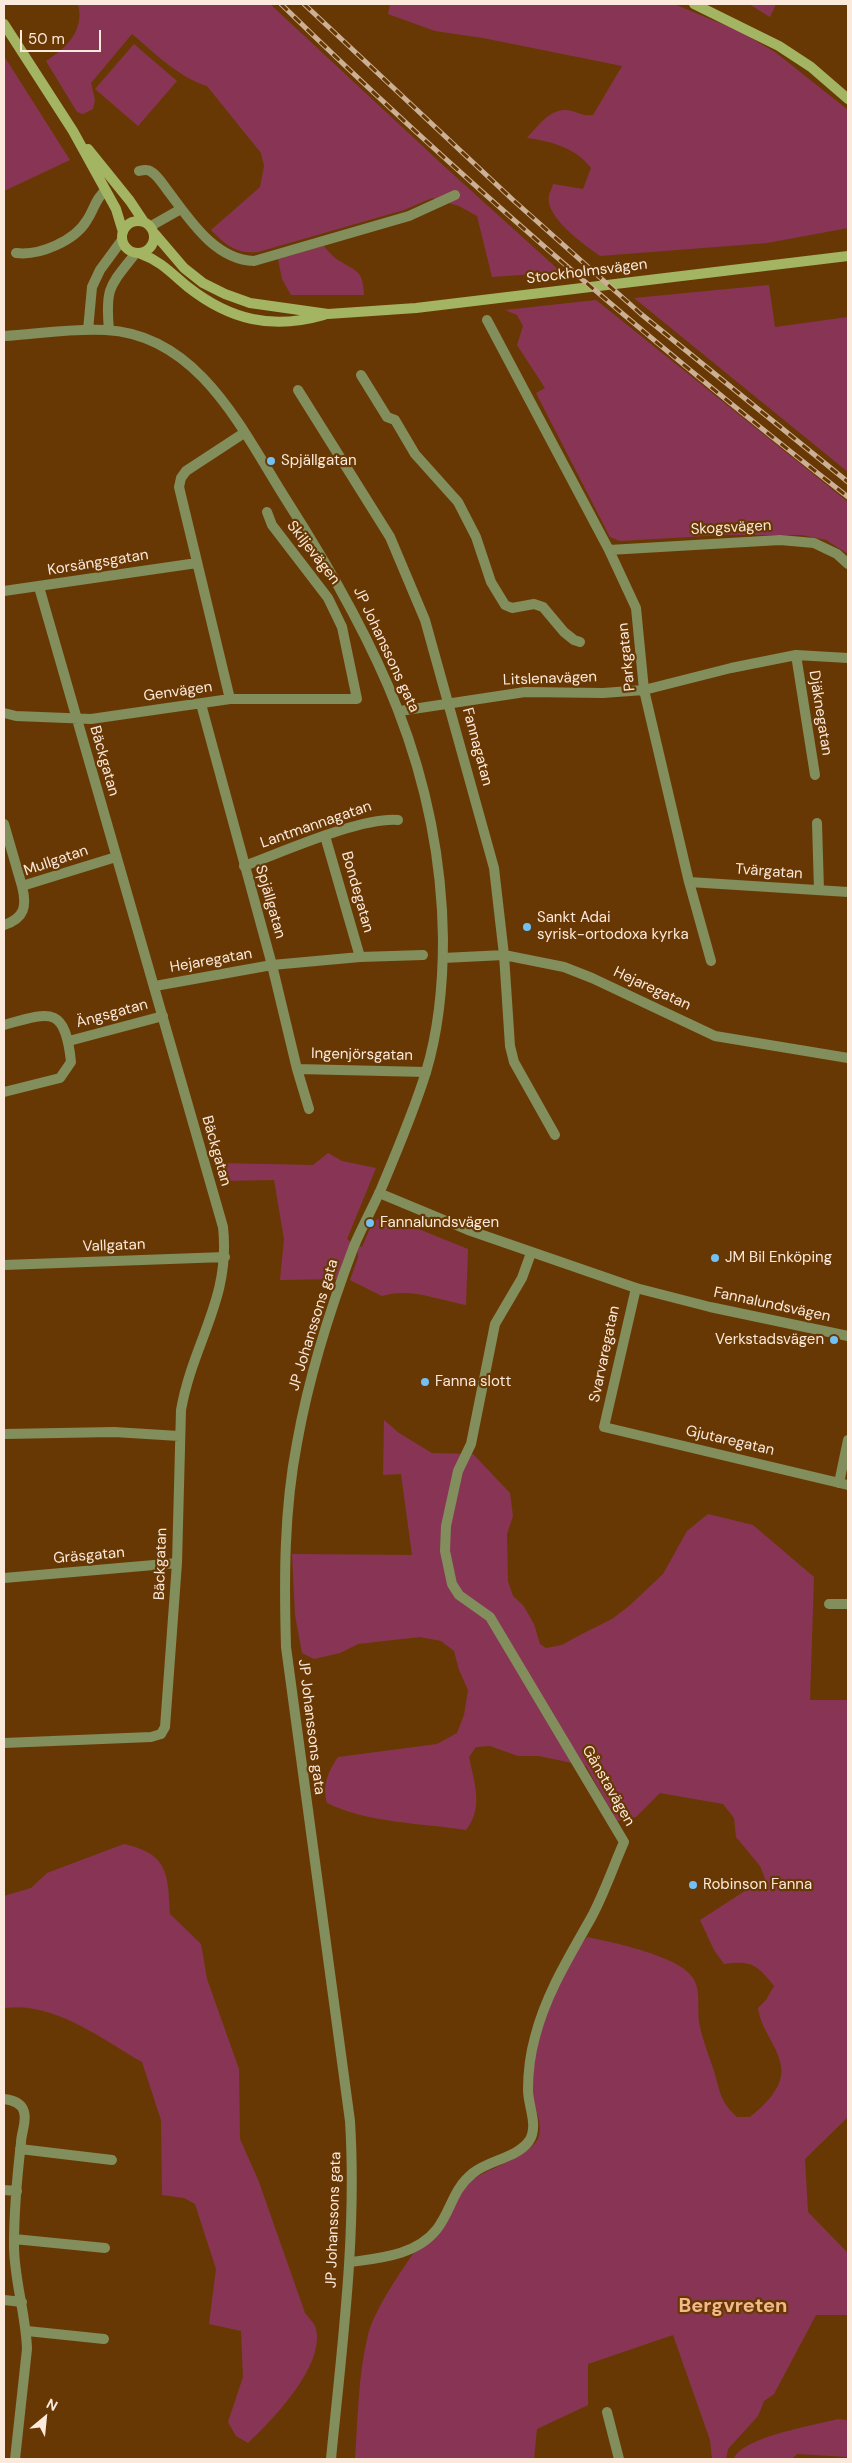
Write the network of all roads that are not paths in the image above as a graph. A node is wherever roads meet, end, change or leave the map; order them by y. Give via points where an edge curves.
1 (694, 4) edge
2 (4, 24) edge
3 (848, 99) edge
4 (73, 131) junction
5 (139, 171) dead end
6 (105, 191) junction
7 (455, 195) dead end
8 (181, 209) junction
9 (150, 227) junction
10 (122, 236) junction
11 (16, 253) dead end
12 (138, 254) junction
13 (848, 256) edge
14 (328, 314) junction
15 (487, 320) dead end
16 (88, 330) junction
17 (109, 330) junction
18 (4, 336) edge
19 (361, 375) dead end
20 (298, 390) dead end
21 (244, 433) junction
22 (267, 512) dead end
23 (609, 550) junction
24 (196, 563) junction
25 (848, 564) edge
26 (39, 586) junction
27 (4, 591) edge
28 (580, 642) dead end
29 (796, 655) junction
30 (848, 658) edge
31 (644, 690) junction
32 (230, 699) junction
33 (357, 699) joint
34 (449, 703) junction
35 (201, 704) junction
36 (400, 711) junction
37 (4, 713) edge
38 (76, 719) junction
39 (815, 775) dead end
40 (398, 820) dead end
41 (817, 823) dead end
42 (4, 824) edge
43 (325, 836) junction
44 (8, 856) edge
45 (116, 857) junction
46 (244, 866) junction
47 (689, 882) junction
48 (22, 886) junction
49 (819, 890) junction
50 (848, 892) edge
51 (4, 924) edge
52 (423, 955) dead end
53 (504, 955) junction
54 (360, 957) junction
55 (443, 958) junction
56 (711, 961) dead end
57 (272, 965) junction
58 (155, 986) junction
59 (163, 1016) junction
60 (4, 1025) edge
61 (69, 1041) junction
62 (848, 1058) edge
63 (297, 1069) junction
64 (426, 1072) junction
65 (4, 1092) edge
66 (310, 1109) dead end
67 (555, 1135) dead end
68 (379, 1193) junction
69 (531, 1253) junction
70 (224, 1257) junction
71 (4, 1265) edge
72 (636, 1288) junction
73 (848, 1336) edge
74 (604, 1427) joint
75 (4, 1434) edge
76 (179, 1436) junction
77 (848, 1440) edge
78 (844, 1484) edge
79 (177, 1563) junction
80 (4, 1578) edge
81 (829, 1604) dead end
82 (848, 1604) edge
83 (4, 1743) edge
84 (4, 2099) edge
85 (20, 2149) junction
86 (112, 2160) dead end
87 (4, 2190) edge
88 (17, 2191) junction
89 (14, 2240) junction
90 (104, 2248) dead end
91 (351, 2262) junction
92 (4, 2300) edge
93 (22, 2302) junction
94 (27, 2331) junction
95 (104, 2339) dead end
96 (607, 2412) dead end
97 (15, 2459) edge
98 (331, 2459) edge
99 (619, 2459) edge

1 - 3 main road via 779,46 811,67
2 - 4 main road
4 - 6 main road
4 - 9 main road, Stockholmsvägen
5 - 8 street via 155,175
6 - 10 main road via 116,209
6 - 11 street via 76,235 47,248
7 - 8 street via 409,216 254,261 238,259 224,252
8 - 9 street
9 - 10 main road via 135,221 127,225
9 - 12 main road via 154,243 149,250
9 - 14 main road, Stockholmsvägen via 184,268 225,294 250,303
10 - 12 main road via 126,248
10 - 16 street via 92,287
12 - 14 main road, Stockholmsvägen via 158,260 202,298 241,316 272,322 299,322
12 - 17 street via 118,273 111,287 108,297
13 - 14 main road, Stockholmsvägen via 416,308
15 - 23 street, Parkgatan
16 - 17 street
16 - 18 street
17 - 21 street, JP Johanssons gata via 140,338 177,354 219,394
19 - 28 street via 415,454 458,502 476,537 491,582 505,605 512,608 534,604 543,606 564,632
20 - 34 street, Fannagatan via 390,536 425,620
21 - 24 street via 197,462 181,478 181,498
21 - 36 street, JP Johanssons gata via 341,588
22 - 33 street, Skiljevägen via 272,525 332,605 342,627
23 - 25 street, Skogsvägen via 780,540 814,544 837,554
23 - 31 street, Parkgatan via 636,608
24 - 26 street, Korsängsgatan
24 - 32 street
26 - 27 street, Korsängsgatan
26 - 38 street, Bäckgatan
29 - 30 street, Litslenavägen
29 - 31 street, Litslenavägen
29 - 39 street, Djäknegatan
31 - 34 street, Litslenavägen via 525,692
31 - 47 street, Parkgatan
32 - 33 street, Genvägen
32 - 35 street, Genvägen
34 - 36 street, Litslenavägen
34 - 53 street, Fannagatan via 494,868
35 - 38 street, Genvägen
35 - 46 street, Spjällgatan
36 - 55 street, JP Johanssons gata via 434,827 442,906
37 - 38 street, Genvägen
38 - 45 street, Bäckgatan
40 - 43 street, Lantmannagatan via 383,818
41 - 49 street
42 - 44 street
43 - 46 street, Lantmannagatan
43 - 54 street, Bondegatan
44 - 48 street
45 - 48 street, Mullgatan
45 - 58 street, Bäckgatan
46 - 57 street, Spjällgatan
47 - 49 street, Tvärgatan
47 - 56 street, Parkgatan
48 - 51 street, Mullgatan via 26,900 23,914
49 - 50 street, Tvärgatan
52 - 54 street, Hejaregatan
53 - 55 street, Hejaregatan
53 - 62 street, Hejaregatan via 564,968 592,978 715,1036
53 - 67 street, Fannagatan via 514,1062
54 - 57 street, Hejaregatan
55 - 64 street, JP Johanssons gata via 441,996
57 - 58 street, Hejaregatan
57 - 63 street, Spjällgatan
58 - 59 street, Bäckgatan
59 - 61 street, Ängsgatan
59 - 70 street, Bäckgatan via 223,1227
60 - 61 street, Ängsgatan via 52,1015 59,1019
61 - 65 street, Ängsgatan via 71,1062 60,1078
63 - 64 street, Ingenjörsgatan
63 - 66 street, Spjällgatan
64 - 68 street, JP Johanssons gata
68 - 69 street, Fannalundsvägen
68 - 91 street, JP Johanssons gata via 354,1248 317,1358 303,1413 290,1500 284,1585 286,1647 350,2122 354,2180
69 - 72 street, Fannalundsvägen
69 - 91 street, Gånstavägen via 522,1278 495,1324 471,1444 458,1471 444,1551 452,1584 459,1595 490,1617 624,1842 591,1917 556,1980 534,2038 528,2092 533,2124 528,2142 520,2150 480,2168 462,2182 436,2229 425,2240 401,2252
70 - 71 street, Vallgatan
70 - 76 street, Bäckgatan via 221,1289 185,1385
72 - 73 street, Fannalundsvägen
72 - 74 street, Svarvaregatan
74 - 78 street, Gjutaregatan
75 - 76 street via 106,1432
76 - 79 street, Bäckgatan
77 - 78 street
79 - 80 street, Gräsgatan
79 - 83 street, Bäckgatan via 167,1718 161,1734
81 - 82 street
84 - 85 street via 13,2100 24,2111
85 - 86 street
85 - 88 street
87 - 88 street
88 - 89 street
89 - 90 street
89 - 93 street
91 - 98 street, JP Johanssons gata
92 - 93 street
93 - 94 street
94 - 95 street
94 - 97 street
96 - 99 street

